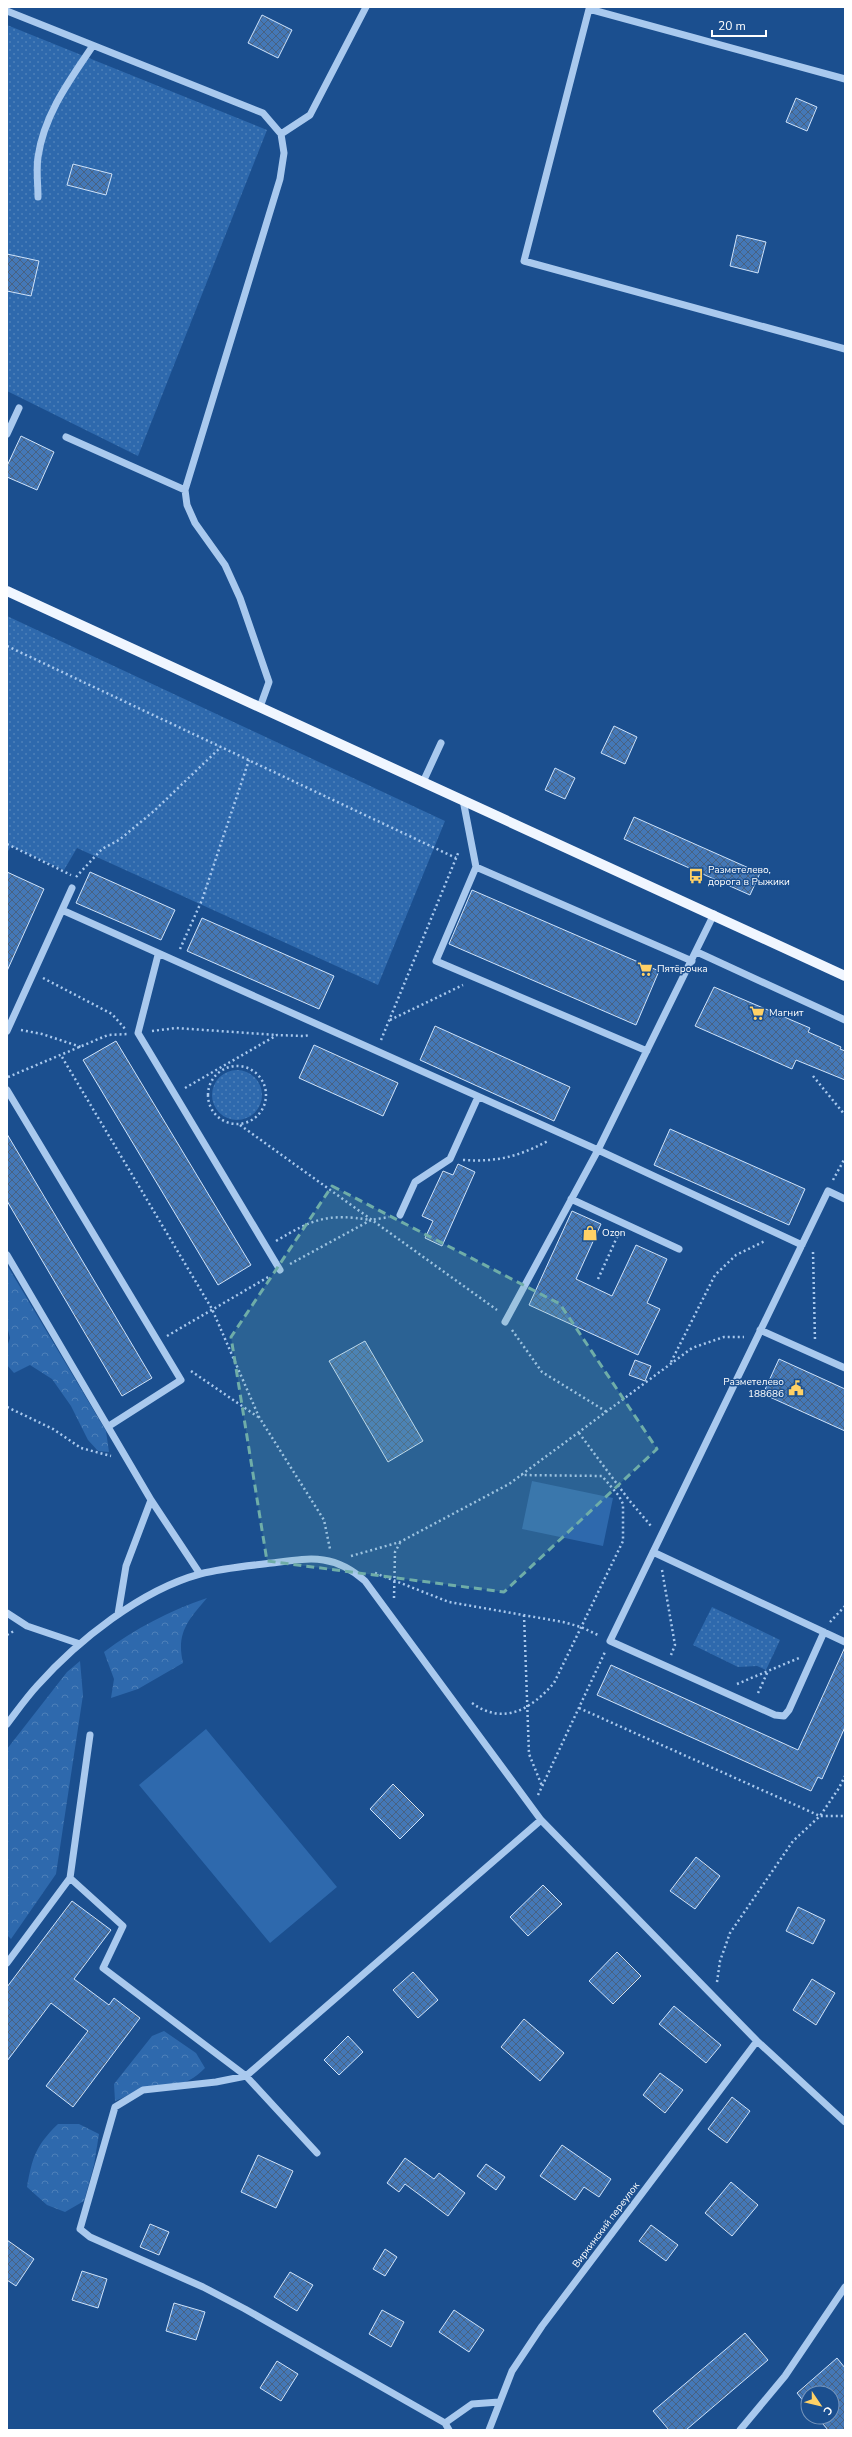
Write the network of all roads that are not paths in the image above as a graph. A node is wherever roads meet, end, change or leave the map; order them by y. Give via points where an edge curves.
1 (366, 7) edge
2 (7, 11) edge
3 (92, 46) junction
4 (845, 79) edge
5 (281, 134) junction
6 (38, 197) dead end
7 (845, 349) edge
8 (19, 408) dead end
9 (7, 434) edge
10 (66, 437) dead end
11 (185, 490) junction
12 (7, 591) edge
13 (260, 707) junction
14 (441, 743) dead end
15 (423, 782) junction
16 (463, 800) junction
17 (476, 866) junction
18 (72, 888) road end
19 (62, 910) junction
20 (714, 914) junction
21 (696, 952) junction
22 (158, 955) junction
23 (692, 961) junction
24 (845, 976) edge
25 (845, 1020) edge
26 (8, 1029) edge
27 (647, 1051) junction
28 (7, 1090) edge
29 (478, 1097) junction
30 (598, 1150) junction
31 (571, 1199) junction
32 (845, 1199) edge
33 (400, 1214) dead end
34 (802, 1245) junction
35 (679, 1249) dead end
36 (7, 1255) edge
37 (280, 1270) dead end
38 (505, 1322) road end
39 (760, 1330) junction
40 (845, 1368) edge
41 (109, 1426) junction
42 (152, 1500) junction
43 (653, 1552) junction
44 (200, 1574) junction
45 (7, 1613) edge
46 (118, 1614) junction
47 (824, 1632) junction
48 (845, 1642) edge
49 (80, 1644) junction
50 (7, 1724) edge
51 (90, 1735) dead end
52 (541, 1820) junction
53 (70, 1878) junction
54 (7, 1964) edge
55 (757, 2041) junction
56 (246, 2076) junction
57 (845, 2122) edge
58 (317, 2153) dead end
59 (845, 2286) edge
60 (499, 2402) junction
61 (445, 2423) junction
62 (449, 2430) edge
63 (489, 2430) edge
64 (740, 2430) edge

1 - 5 street via 310,115
2 - 3 street
3 - 5 street via 263,113
3 - 6 street via 66,85 49,117 38,157
4 - 7 street via 589,9 524,261
5 - 11 street via 284,153 280,179
8 - 9 street
10 - 11 street
11 - 13 street via 187,505 195,523 224,565 240,598 269,682
12 - 13 main road
13 - 15 main road
14 - 15 street
15 - 16 main road
16 - 17 street
16 - 20 main road
17 - 23 street
17 - 27 street via 436,960
18 - 19 street
19 - 22 street
19 - 26 street
20 - 21 street
20 - 24 main road
21 - 23 street
21 - 25 street
22 - 29 street
22 - 37 street via 138,1033
23 - 27 street
27 - 30 street
28 - 41 street via 181,1380
29 - 30 street
29 - 33 street via 450,1159 415,1182
30 - 31 street
30 - 34 street
31 - 35 street
31 - 38 street
32 - 34 street via 828,1191
34 - 39 street
36 - 41 street
39 - 40 street
39 - 43 street
41 - 42 street
42 - 44 street
42 - 46 street via 126,1566
43 - 47 street
43 - 47 street via 610,1641 775,1715 784,1716
44 - 46 street via 167,1586
44 - 52 street via 315,1558 351,1568 365,1581
45 - 49 street via 27,1626
46 - 49 street
47 - 48 street
49 - 50 street via 37,1686
51 - 53 street
52 - 55 street
52 - 56 street
53 - 54 street
53 - 56 street via 123,1926 103,1968
55 - 57 street
55 - 60 street, Виркинский переулок via 542,2326 512,2371
56 - 58 street
56 - 61 street via 143,2090 115,2107 80,2229 90,2237 203,2287 245,2309
59 - 64 street via 785,2376
60 - 61 street via 472,2404
60 - 63 street, Виркинский переулок
61 - 62 street

